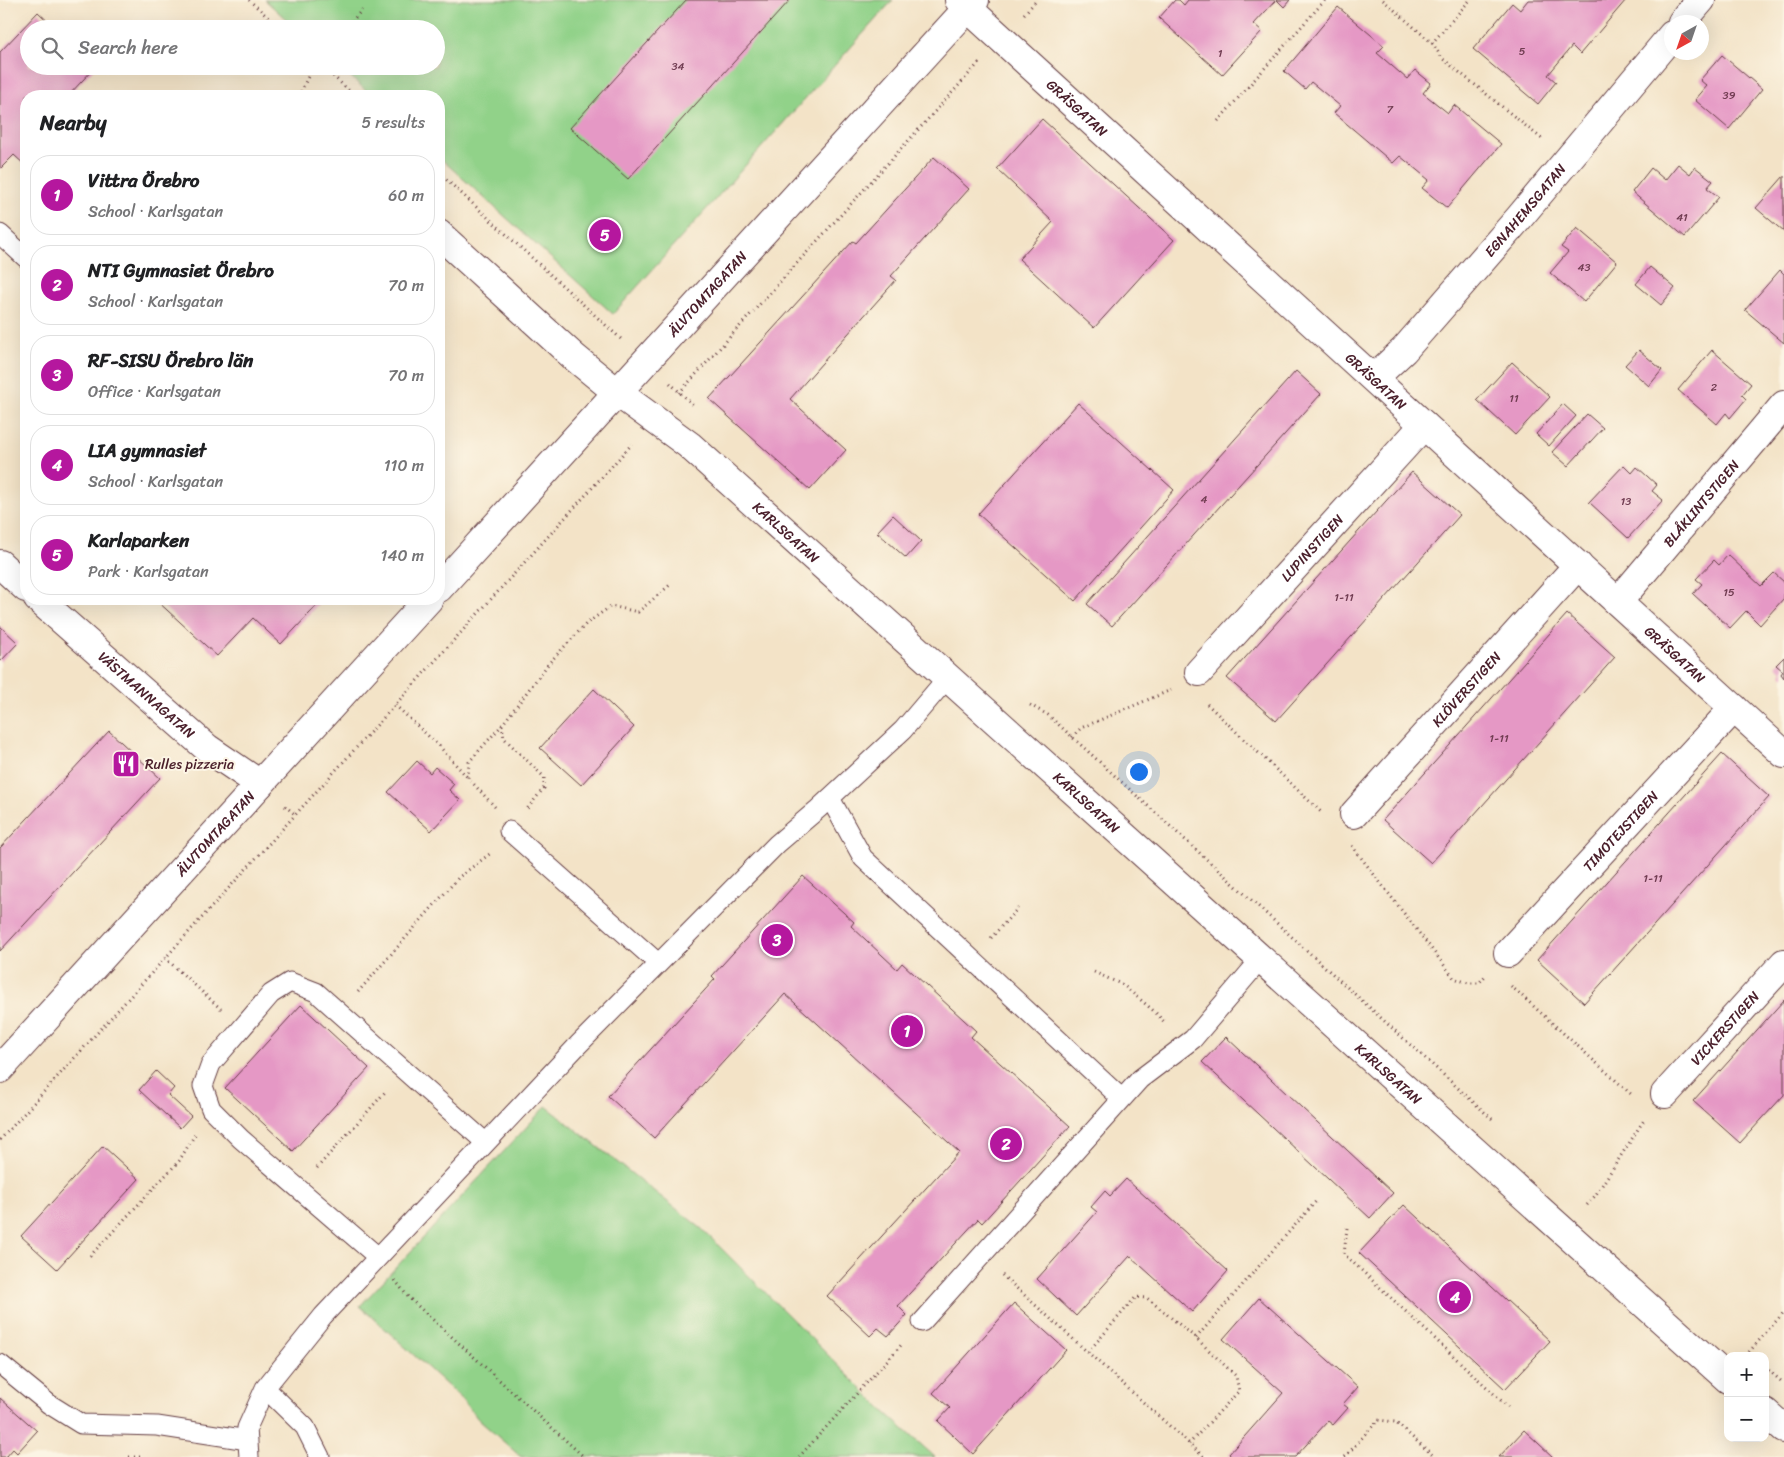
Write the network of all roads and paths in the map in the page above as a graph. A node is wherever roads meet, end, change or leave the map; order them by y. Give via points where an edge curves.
1 (249, 0) edge
2 (1037, 0) edge
3 (1325, 0) edge
4 (1383, 0) edge
5 (1470, 0) edge
6 (1701, 0) edge
7 (967, 3) edge
8 (362, 10) dead end
9 (1688, 15) edge
10 (270, 20) edge
11 (353, 20) edge
12 (1001, 39) junction
13 (1432, 43) junction
14 (1664, 45) edge
15 (309, 75) edge
16 (332, 75) edge
17 (303, 90) edge
18 (348, 90) edge
19 (1218, 121) dead end
20 (1565, 162) junction
21 (445, 178) edge
22 (0, 234) edge
23 (445, 239) edge
24 (20, 252) edge
25 (646, 361) junction
26 (1374, 378) junction
27 (618, 392) junction
28 (680, 392) junction
29 (690, 401) dead end
30 (1784, 405) edge
31 (1424, 424) junction
32 (636, 439) dead end
33 (0, 564) edge
34 (1578, 565) junction
35 (445, 581) edge
36 (20, 582) edge
37 (671, 584) dead end
38 (1618, 602) junction
39 (45, 605) edge
40 (424, 605) edge
41 (948, 677) junction
42 (1192, 678) junction
43 (395, 705) junction
44 (1734, 708) junction
45 (1048, 715) dead end
46 (502, 725) junction
47 (1072, 738) junction
48 (1784, 754) edge
49 (468, 778) junction
50 (260, 784) junction
51 (830, 798) junction
52 (1347, 822) junction
53 (509, 831) junction
54 (1018, 908) dead end
55 (165, 958) junction
56 (972, 959) junction
57 (1261, 959) junction
58 (1500, 961) junction
59 (1784, 963) edge
60 (658, 964) junction
61 (1094, 972) dead end
62 (339, 1013) junction
63 (242, 1028) junction
64 (1185, 1045) junction
65 (0, 1069) edge
66 (404, 1070) junction
67 (1122, 1099) junction
68 (1658, 1101) junction
69 (211, 1109) junction
70 (1499, 1125) dead end
71 (0, 1140) edge
72 (485, 1142) junction
73 (299, 1190) junction
74 (1580, 1199) dead end
75 (1317, 1200) dead end
76 (1347, 1228) dead end
77 (90, 1256) dead end
78 (982, 1256) junction
79 (378, 1258) junction
80 (1784, 1312) edge
81 (922, 1322) joint
82 (1196, 1338) junction
83 (1742, 1346) dead end
84 (1088, 1352) junction
85 (1749, 1352) joint
86 (0, 1364) edge
87 (1769, 1371) edge
88 (1724, 1374) edge
89 (1784, 1384) edge
90 (266, 1388) junction
91 (1508, 1407) dead end
92 (1769, 1416) edge
93 (1784, 1429) edge
94 (1190, 1444) junction
95 (249, 1449) edge
96 (129, 1457) edge
97 (140, 1457) edge
98 (320, 1457) edge
99 (584, 1457) edge
100 (799, 1457) edge
101 (1204, 1457) edge
102 (1345, 1457) edge
103 (1435, 1457) edge

1 - 10 path
2 - 12 path
3 - 19 path
4 - 13 path
5 - 13 path
6 - 9 street
7 - 12 street, GRÄSGATAN
7 - 25 street, ÄLVTOMTAGATAN
8 - 11 path
12 - 26 street, GRÄSGATAN
12 - 28 path
13 - 20 path via 1443,59
14 - 20 street, EGNAHEMSGATAN
15 - 17 path
16 - 18 path
20 - 26 street, EGNAHEMSGATAN via 1404,350
21 - 25 path
22 - 24 lane
23 - 27 street, KARLSGATAN via 574,357
25 - 27 street, ÄLVTOMTAGATAN
25 - 28 path
26 - 31 street, GRÄSGATAN
27 - 35 street, ÄLVTOMTAGATAN
27 - 41 street, KARLSGATAN via 689,445
28 - 29 path
30 - 38 street, BLÅKLINTSTIGEN
31 - 34 street, GRÄSGATAN
31 - 42 street, LUPINSTIGEN
32 - 43 path
33 - 36 street
34 - 38 street, GRÄSGATAN
34 - 52 street, KLÖVERSTIGEN
37 - 46 path via 638,612 611,606 586,624 549,664
38 - 44 street, GRÄSGATAN
39 - 50 street, VÄSTMANNAGATAN via 207,748
40 - 50 street, ÄLVTOMTAGATAN
41 - 51 lane via 903,730
41 - 57 street, KARLSGATAN
42 - 47 path via 1081,728
42 - 52 path
43 - 49 path via 440,746
43 - 55 path
44 - 48 street, GRÄSGATAN
44 - 58 street, TIMOTEJSTIGEN
45 - 47 path
46 - 49 path via 469,762
46 - 53 path via 504,738 544,777 544,788
47 - 70 path
49 - 53 path via 498,810
50 - 65 street, ÄLVTOMTAGATAN
51 - 56 lane via 863,858
51 - 60 lane via 777,844
52 - 58 path via 1454,978 1479,983
53 - 60 lane
53 - 62 path via 488,856 459,877
54 - 56 path
55 - 63 path
55 - 71 path
56 - 67 lane
57 - 64 lane via 1193,1040
57 - 88 street, KARLSGATAN
58 - 68 path via 1632,1095
59 - 68 street, VICKERSTIGEN
60 - 72 lane
61 - 64 path via 1123,985 1155,1012
62 - 63 lane via 316,992 290,982 271,994
62 - 66 lane
63 - 69 lane via 211,1064 203,1086
64 - 67 lane via 1140,1079
66 - 72 lane
66 - 73 path
67 - 78 lane
68 - 74 path via 1595,1196 1587,1205
69 - 73 lane
69 - 77 path via 179,1161
72 - 79 lane
73 - 79 lane
75 - 82 path
76 - 91 path via 1344,1254
78 - 81 lane
78 - 84 path
79 - 90 lane via 323,1316
79 - 99 path via 408,1297
80 - 85 path
81 - 100 path
82 - 84 path via 1147,1298 1136,1297
82 - 94 path via 1236,1376 1239,1391
83 - 85 path
84 - 94 path
86 - 95 lane via 48,1404 81,1424 157,1426
87 - 89 path
90 - 95 lane via 247,1428
90 - 98 lane via 305,1427
92 - 93 street
94 - 101 path
96 - 97 path
102 - 103 path via 1378,1420 1396,1422

